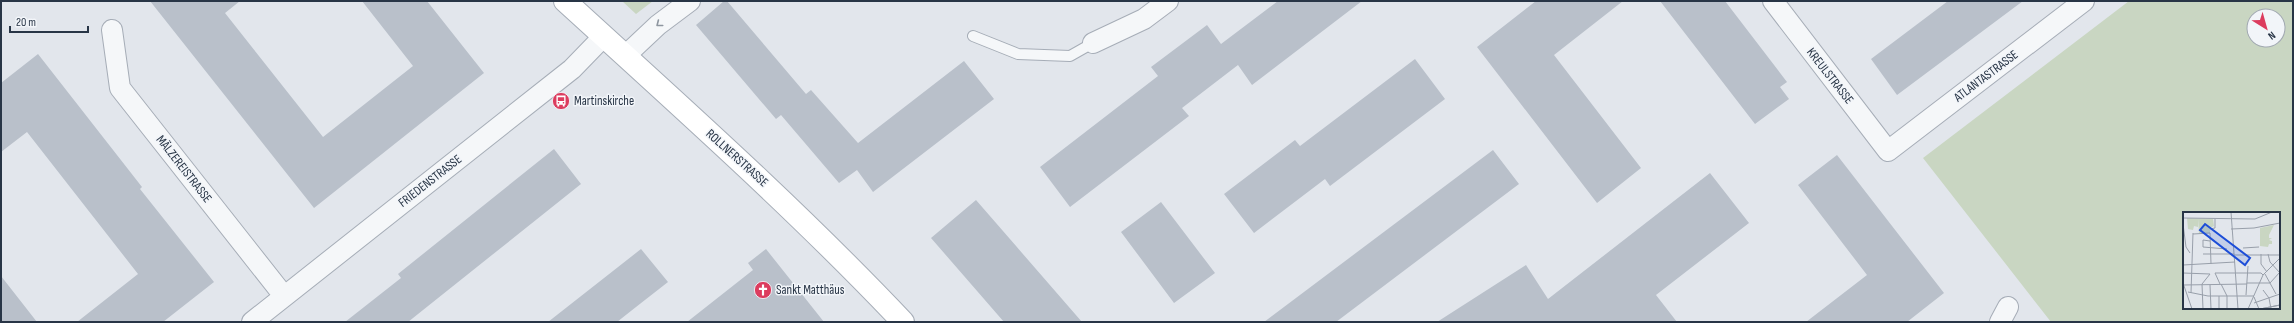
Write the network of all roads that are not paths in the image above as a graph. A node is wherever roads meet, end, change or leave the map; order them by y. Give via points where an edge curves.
1 (565, 1) edge
2 (690, 1) edge
3 (1168, 1) edge
4 (1773, 1) edge
5 (2084, 1) edge
6 (112, 30) dead end
7 (604, 36) junction
8 (973, 36) dead end
9 (1093, 42) joint
10 (625, 56) junction
11 (1888, 151) joint
12 (284, 296) junction
13 (252, 322) edge
14 (903, 322) edge

1 - 7 street, ROLLNERSTRASSE
2 -> 10 street via 658,25
3 - 9 street via 1144,19
4 - 11 street, KREULSTRASSE
5 - 11 street, ATLANTASTRASSE
6 - 12 street, MÄLZEREISTRASSE via 120,88
7 - 10 street, ROLLNERSTRASSE
7 - 12 street, FRIEDENSTRASSE via 572,69
8 - 9 lane via 1018,54 1070,56
10 - 14 street, ROLLNERSTRASSE via 814,230
12 - 13 street, FRIEDENSTRASSE

